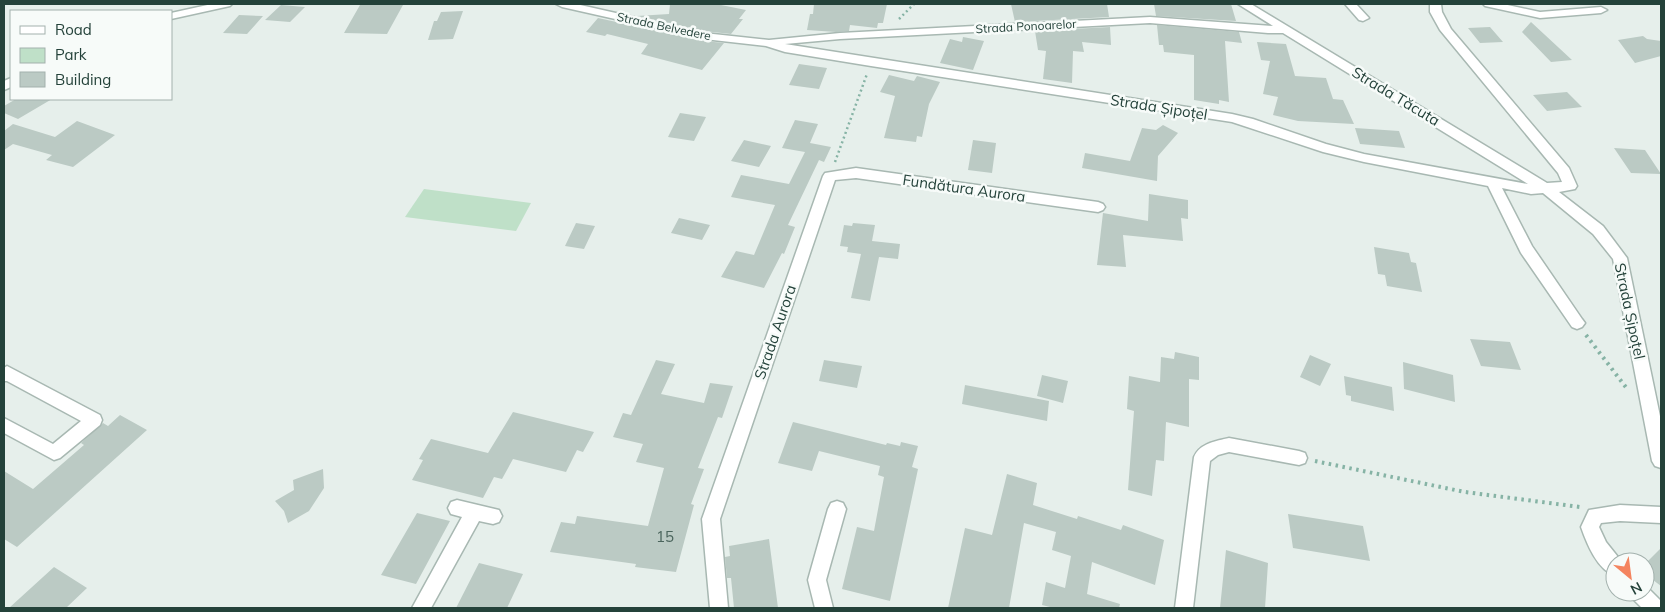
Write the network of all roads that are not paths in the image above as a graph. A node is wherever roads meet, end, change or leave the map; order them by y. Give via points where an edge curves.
1 (226, 4) edge
2 (562, 4) edge
3 (1244, 4) edge
4 (1350, 4) edge
5 (1436, 4) edge
6 (1489, 4) edge
7 (1602, 10) dead end
8 (172, 16) edge
9 (1364, 18) dead end
10 (1286, 29) junction
11 (840, 36) junction
12 (767, 43) junction
13 (838, 56) junction
14 (830, 176) joint
15 (1493, 183) junction
16 (1547, 189) junction
17 (1098, 207) dead end
18 (1577, 323) road end
19 (4, 375) edge
20 (4, 425) edge
21 (1299, 458) road end
22 (1661, 462) edge
23 (837, 509) dead end
24 (1661, 515) edge
25 (493, 516) dead end
26 (1605, 557) edge
27 (420, 608) edge
28 (719, 608) edge
29 (824, 608) edge
30 (1184, 608) edge

1 - 8 street
2 - 12 street, Strada Belvedere via 704,36
3 - 10 street, Strada Tăcuta
4 - 9 street
5 - 16 street, Strada Șipoțel via 1436,12 1446,30 1564,171 1570,186
6 - 7 street via 1540,15
10 - 11 street, Strada Ponoarelor via 1150,20
10 - 16 street, Strada Tăcuta
11 - 12 street, Strada Ponoarelor
11 - 13 street
12 - 13 street, Strada Șipoțel
13 - 15 street, Strada Șipoțel via 1232,118 1323,148
14 - 17 street, Fundătura Aurora via 856,173 882,176
14 - 28 street, Strada Aurora via 711,519
15 - 16 street, Strada Șipoțel
15 - 18 street via 1526,249
16 - 22 street, Strada Șipoțel via 1598,230 1620,258
19 - 20 street via 7,373 94,420 54,453
21 - 30 street via 1229,445 1213,449 1202,457
23 - 29 street via 817,580
24 - 26 street via 1620,512 1595,516 1590,527
25 - 27 street via 465,510

